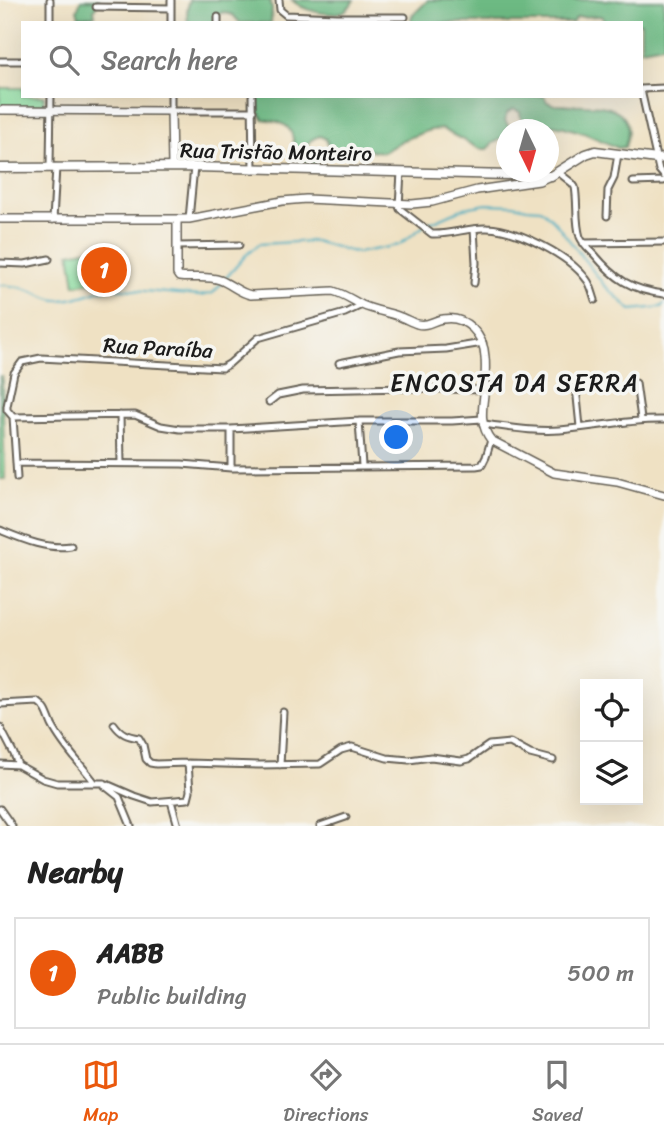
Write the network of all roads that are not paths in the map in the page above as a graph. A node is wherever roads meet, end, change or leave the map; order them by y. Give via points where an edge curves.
1 (50, 0) edge
2 (171, 0) edge
3 (279, 0) edge
4 (96, 8) dead end
5 (171, 8) junction
6 (405, 17) dead end
7 (363, 20) edge
8 (50, 21) edge
9 (171, 21) edge
10 (0, 61) edge
11 (21, 61) edge
12 (664, 88) edge
13 (643, 90) edge
14 (643, 97) edge
15 (51, 98) edge
16 (171, 98) edge
17 (252, 98) edge
18 (51, 109) junction
19 (0, 110) edge
20 (172, 111) junction
21 (253, 111) junction
22 (618, 154) junction
23 (660, 158) edge
24 (53, 167) junction
25 (172, 167) junction
26 (194, 167) junction
27 (0, 168) edge
28 (253, 170) junction
29 (559, 171) edge
30 (401, 172) junction
31 (496, 173) edge
32 (559, 176) edge
33 (664, 178) edge
34 (532, 182) edge
35 (633, 182) dead end
36 (399, 204) junction
37 (607, 216) dead end
38 (0, 219) edge
39 (177, 219) junction
40 (189, 219) junction
41 (53, 220) junction
42 (474, 229) junction
43 (664, 242) edge
44 (583, 243) junction
45 (239, 245) dead end
46 (177, 246) junction
47 (49, 259) dead end
48 (0, 263) edge
49 (474, 283) dead end
50 (664, 294) edge
51 (595, 300) dead end
52 (362, 305) junction
53 (482, 344) junction
54 (339, 363) dead end
55 (636, 383) dead end
56 (576, 387) dead end
57 (484, 390) junction
58 (270, 402) dead end
59 (120, 415) junction
60 (13, 417) junction
61 (641, 419) junction
62 (664, 420) edge
63 (359, 421) junction
64 (482, 421) junction
65 (580, 427) junction
66 (231, 429) junction
67 (491, 440) junction
68 (17, 463) junction
69 (121, 463) junction
70 (362, 466) junction
71 (231, 468) junction
72 (17, 478) dead end
73 (664, 495) edge
74 (0, 530) edge
75 (71, 546) dead end
76 (0, 704) edge
77 (283, 712) dead end
78 (114, 724) dead end
79 (0, 727) edge
80 (553, 760) dead end
81 (188, 763) junction
82 (0, 764) edge
83 (18, 765) junction
84 (280, 765) junction
85 (97, 783) junction
86 (171, 801) junction
87 (0, 809) edge
88 (346, 817) dead end
89 (323, 825) edge
90 (12, 826) edge
91 (131, 826) edge
92 (178, 826) edge

1 - 8 street
2 - 5 street
3 - 7 street via 286,15
4 - 5 street
5 - 9 street
6 - 7 street
10 - 11 street
12 - 13 street
14 - 23 street
15 - 18 street
16 - 20 street
17 - 21 street
18 - 19 street
18 - 20 street
18 - 24 street
20 - 21 street
20 - 25 street
21 - 28 street
22 - 23 main road
22 - 29 main road via 595,151
22 - 37 street via 608,190
23 - 33 street
24 - 25 main road, Rua Tristão Monteiro
24 - 27 main road, Rua Tristão Monteiro
24 - 41 street
25 - 26 main road, Rua Tristão Monteiro
26 - 28 main road, Rua Tristão Monteiro
26 - 40 street
28 - 30 main road, Rua Tristão Monteiro
30 - 31 main road, Rua Tristão Monteiro
30 - 36 street
32 - 44 street via 575,187
33 - 35 street
34 - 36 street
36 - 40 street via 306,199
36 - 42 street via 432,234
38 - 41 street
39 - 40 street
39 - 41 street
39 - 46 street
42 - 49 street
42 - 51 street via 499,229 558,253 587,280
43 - 44 street
44 - 50 street via 624,283
45 - 46 street
46 - 52 street via 179,277 204,276 251,295 333,291
47 - 48 street
52 - 53 street via 424,325 441,319 465,322
52 - 60 street, Rua Paraíba via 258,338 222,368 41,358 22,362 14,373 7,406
53 - 54 street via 399,351
53 - 57 street
55 - 61 street
56 - 65 street
57 - 58 street via 303,390 278,395
57 - 64 street
59 - 60 street
59 - 66 street via 135,415 171,429
59 - 69 street
60 - 68 street
61 - 62 street
61 - 65 street
63 - 64 street
63 - 66 street
63 - 70 street
64 - 65 street via 542,430
64 - 67 street
66 - 71 street
67 - 70 street via 482,465
67 - 73 street via 554,473 617,482
68 - 69 street
68 - 72 street
69 - 71 street
70 - 71 street
74 - 75 street via 53,547
76 - 85 street via 38,702 60,739
77 - 84 street
78 - 81 street via 121,733 139,738 150,763
79 - 83 street
80 - 84 street via 510,743 489,745 461,761 387,758 352,747 320,764
81 - 84 street
81 - 86 street via 188,799
82 - 83 street
83 - 85 street via 49,781
85 - 86 street via 152,802
85 - 91 street via 120,797
86 - 92 street
87 - 90 street
88 - 89 street

